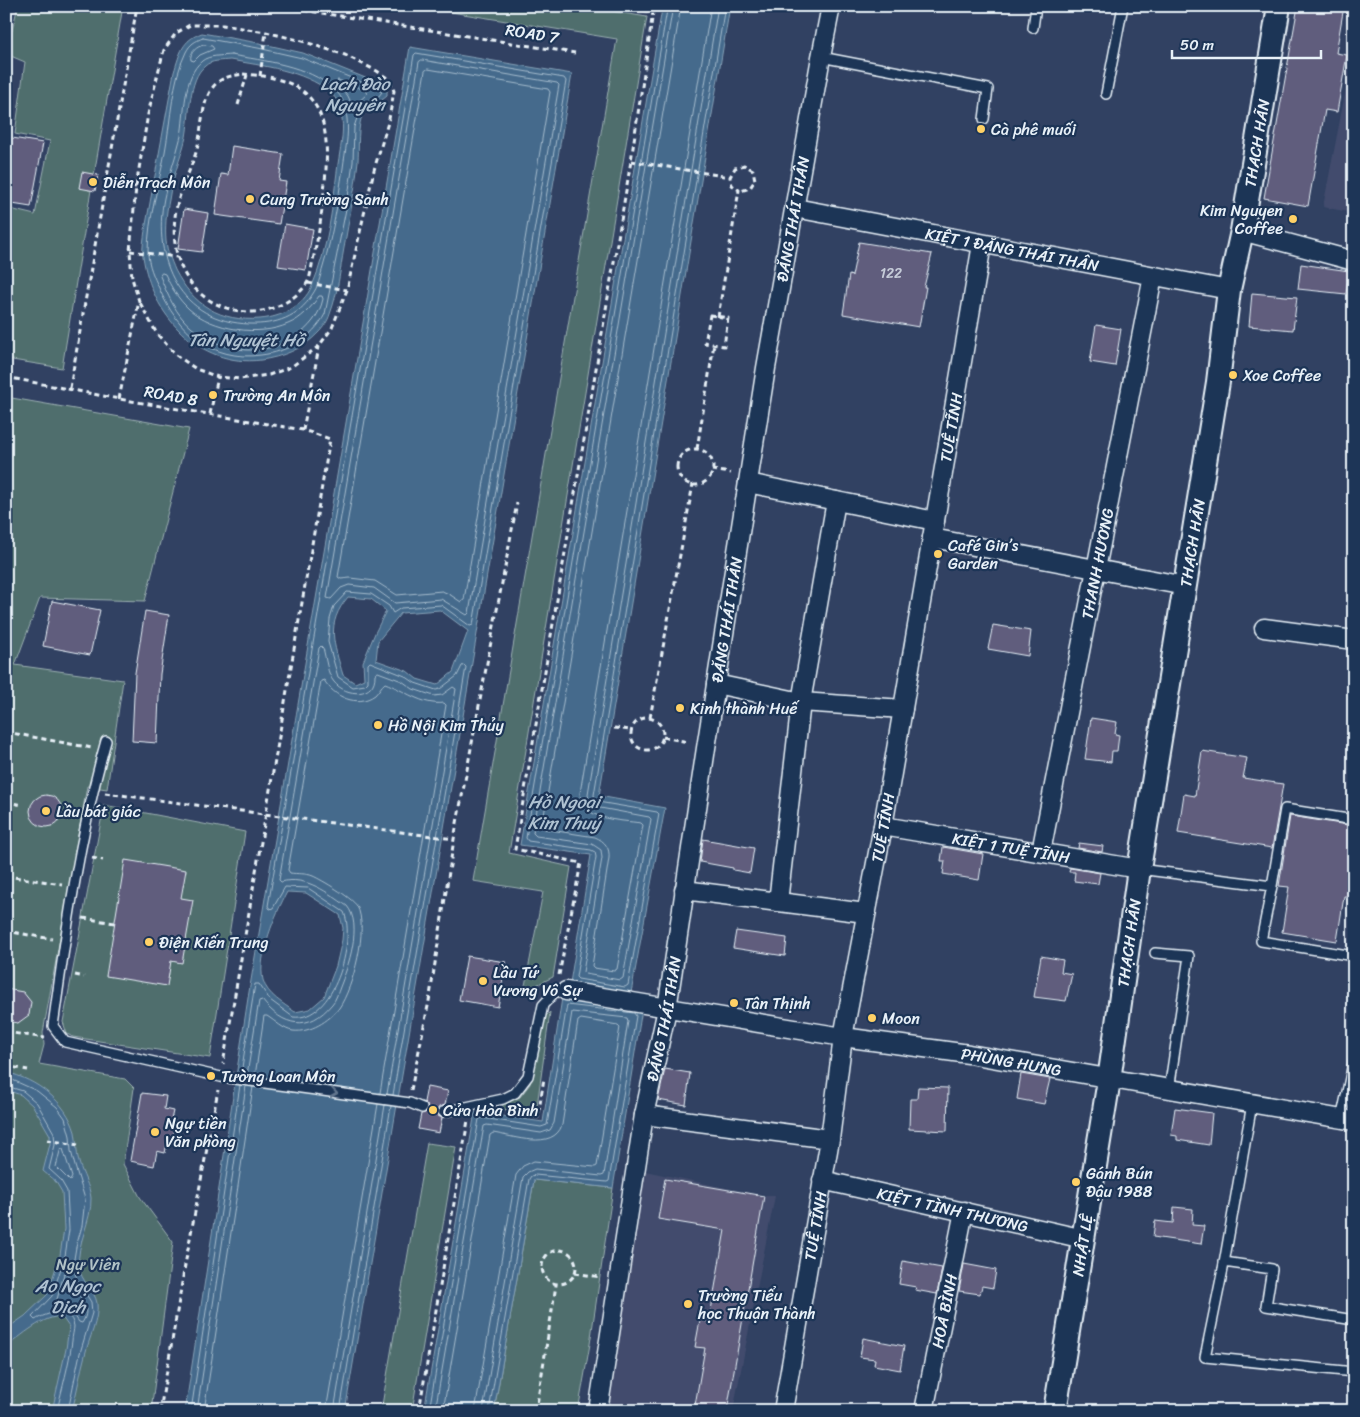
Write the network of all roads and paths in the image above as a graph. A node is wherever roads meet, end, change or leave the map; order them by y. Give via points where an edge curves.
1 (137, 6) edge
2 (277, 6) edge
3 (617, 6) edge
4 (831, 6) edge
5 (1036, 6) edge
6 (1123, 6) edge
7 (1279, 6) edge
8 (1034, 28) dead end
9 (266, 32) junction
10 (575, 53) dead end
11 (821, 57) junction
12 (247, 74) junction
13 (260, 76) junction
14 (1106, 94) dead end
15 (238, 105) dead end
16 (984, 119) dead end
17 (631, 161) junction
18 (730, 177) junction
19 (108, 181) junction
20 (136, 187) junction
21 (741, 191) dead end
22 (795, 208) junction
23 (1242, 232) junction
24 (982, 244) junction
25 (130, 251) junction
26 (177, 257) junction
27 (1354, 261) edge
28 (1153, 276) junction
29 (308, 283) junction
30 (347, 290) junction
31 (1229, 290) junction
32 (139, 301) junction
33 (718, 317) junction
34 (714, 344) junction
35 (319, 346) junction
36 (6, 377) edge
37 (218, 377) junction
38 (70, 388) junction
39 (118, 399) junction
40 (210, 414) junction
41 (303, 430) junction
42 (697, 449) junction
43 (712, 470) junction
44 (743, 478) junction
45 (693, 484) junction
46 (836, 501) junction
47 (517, 503) dead end
48 (934, 530) junction
49 (1096, 570) junction
50 (1185, 586) junction
51 (8, 620) dead end
52 (1264, 628) dead end
53 (6, 633) edge
54 (1354, 640) edge
55 (716, 684) junction
56 (801, 702) junction
57 (903, 709) junction
58 (650, 718) junction
59 (614, 728) dead end
60 (631, 730) junction
61 (6, 732) edge
62 (663, 737) junction
63 (106, 741) dead end
64 (706, 745) junction
65 (104, 750) junction
66 (92, 791) junction
67 (6, 802) edge
68 (23, 804) dead end
69 (266, 813) junction
70 (1354, 820) edge
71 (883, 826) junction
72 (454, 839) junction
73 (1041, 852) junction
74 (92, 858) dead end
75 (103, 860) dead end
76 (1138, 869) junction
77 (6, 876) edge
78 (75, 886) junction
79 (1272, 886) junction
80 (684, 890) junction
81 (778, 902) junction
82 (866, 913) junction
83 (82, 918) dead end
84 (115, 923) dead end
85 (6, 932) edge
86 (65, 942) junction
87 (1155, 953) dead end
88 (1354, 956) edge
89 (73, 975) dead end
90 (84, 977) dead end
91 (561, 991) junction
92 (667, 1009) junction
93 (6, 1032) edge
94 (843, 1037) junction
95 (65, 1042) junction
96 (1354, 1059) edge
97 (6, 1066) edge
98 (28, 1070) dead end
99 (221, 1077) junction
100 (1109, 1080) junction
101 (1169, 1090) junction
102 (411, 1095) dead end
103 (1252, 1104) junction
104 (471, 1106) junction
105 (422, 1108) dead end
106 (443, 1112) dead end
107 (644, 1114) junction
108 (1347, 1121) edge
109 (830, 1139) junction
110 (47, 1140) dead end
111 (78, 1144) dead end
112 (822, 1180) junction
113 (964, 1211) junction
114 (1084, 1238) junction
115 (1224, 1262) junction
116 (575, 1274) junction
117 (618, 1279) junction
118 (556, 1285) junction
119 (1354, 1320) edge
120 (1354, 1372) edge
121 (160, 1411) edge
122 (419, 1411) edge
123 (536, 1411) edge
124 (598, 1411) edge
125 (782, 1411) edge
126 (924, 1411) edge
127 (1055, 1411) edge

1 - 19 path
2 - 10 path, ROAD 7
3 - 17 path via 653,12
4 - 11 street, ĐẶNG THÁI THÂN
5 - 8 lane
6 - 14 lane
7 - 23 street, THẠCH HÃN
9 - 13 path
9 - 20 path via 223,25 190,25 176,33 164,50 158,69
9 - 30 path via 345,55 390,80 394,91
11 - 16 lane via 988,89
11 - 22 street, ĐẶNG THÁI THÂN
12 - 13 path
12 - 15 path
12 - 26 path via 225,77 207,98 197,149 176,210
13 - 29 path via 300,88 323,118 325,183 320,229
17 - 18 path
17 - 91 path via 515,849 581,863
18 - 21 path via 739,166 753,170 754,184
18 - 33 path via 732,185 739,190
19 - 20 path
19 - 38 path
20 - 25 path
22 - 24 street, KIỆT 1 ĐẶNG THÁI THÂN
22 - 44 street, ĐẶNG THÁI THÂN
23 - 27 street
23 - 31 street, THẠCH HÃN
24 - 28 street, KIỆT 1 ĐẶNG THÁI THÂN
24 - 48 street, TUỆ TĨNH
25 - 26 path
25 - 32 path via 132,278
26 - 29 path via 191,285 206,299 249,312 269,309 292,299
28 - 31 street, KIỆT 1 ĐẶNG THÁI THÂN
28 - 49 street, THANH HƯƠNG
29 - 30 path
30 - 35 path via 332,328
31 - 50 street, THẠCH HÃN via 1218,382
32 - 37 path via 156,334 176,355 196,369
32 - 39 path
33 - 34 path via 710,315 705,343
33 - 34 path via 728,318 724,346
34 - 42 path
35 - 37 path via 291,367 269,376
35 - 41 path
36 - 38 path, ROAD 8
37 - 40 path
38 - 39 path, ROAD 8
39 - 40 path, ROAD 8
40 - 41 path, ROAD 8
41 - 69 path, ROAD 8 via 330,439
42 - 43 path via 711,459
42 - 45 path via 687,450 677,465 678,474
43 - 44 path
43 - 45 path via 709,478
44 - 46 street
44 - 55 street, ĐẶNG THÁI THÂN
45 - 58 path
46 - 48 street
46 - 56 street
47 - 72 path
48 - 49 street
48 - 57 street, TUỆ TĨNH
49 - 50 street
49 - 73 street, THANH HƯƠNG
50 - 76 street, THẠCH HÃN
51 - 53 path
52 - 54 street
55 - 56 street
55 - 64 street, ĐẶNG THÁI THÂN
56 - 57 street
56 - 81 street
57 - 71 street, TUỆ TĨNH
58 - 60 path via 636,721
58 - 62 path via 662,727
59 - 60 path
60 - 62 path via 634,743 644,750 655,748
61 - 65 path
62 - 64 path
63 - 65 lane
64 - 80 street, ĐẶNG THÁI THÂN
65 - 66 lane
66 - 69 path
66 - 78 lane
67 - 68 path
69 - 72 path
69 - 99 path
70 - 79 lane via 1285,809
71 - 73 street, KIỆT 1 TUỆ TĨNH
71 - 82 street, TUỆ TĨNH
72 - 102 path
73 - 76 street, KIỆT 1 TUỆ TĨNH
74 - 75 path
76 - 79 lane
76 - 100 street, THẠCH HÃN
77 - 78 path
78 - 86 lane
79 - 88 lane via 1261,941
80 - 81 street
80 - 92 street, ĐẶNG THÁI THÂN
81 - 82 street
82 - 94 street, TUỆ TĨNH
83 - 84 path
85 - 86 path
86 - 95 lane via 53,1026
87 - 101 lane via 1188,956
89 - 90 path
91 - 92 street, PHÙNG HƯNG
91 - 104 lane via 543,1005 528,1076 515,1092 503,1099
92 - 94 street, PHÙNG HƯNG
92 - 107 street, ĐẶNG THÁI THÂN
93 - 95 path
94 - 100 street, PHÙNG HƯNG via 969,1054
94 - 109 street, TUỆ TĨNH
95 - 99 lane
96 - 108 lane
97 - 98 path
99 -> 105 lane via 410,1103
99 - 121 path
100 - 101 street, PHÙNG HƯNG
100 - 114 street, NHẬT LỆ
101 - 103 street, PHÙNG HƯNG
103 - 108 street, PHÙNG HƯNG
103 - 115 lane
104 - 106 lane
104 - 122 path
107 - 109 street
107 - 117 street, ĐẶNG THÁI THÂN
109 - 112 street, TUỆ TĨNH
110 - 111 path
112 - 113 street, KIỆT 1 TÌNH THƯƠNG
112 - 125 street, TUỆ TĨNH
113 - 114 street, KIỆT 1 TÌNH THƯƠNG
113 - 126 street, HOÀ BÌNH
114 - 127 street, NHẬT LỆ
115 - 119 lane via 1272,1268 1266,1306
115 - 120 lane via 1205,1356
116 - 117 path
116 - 118 path via 569,1281
116 - 118 path via 576,1263 568,1252 554,1250 548,1253 541,1271 544,1278
117 - 124 street, ĐẶNG THÁI THÂN
118 - 123 path

